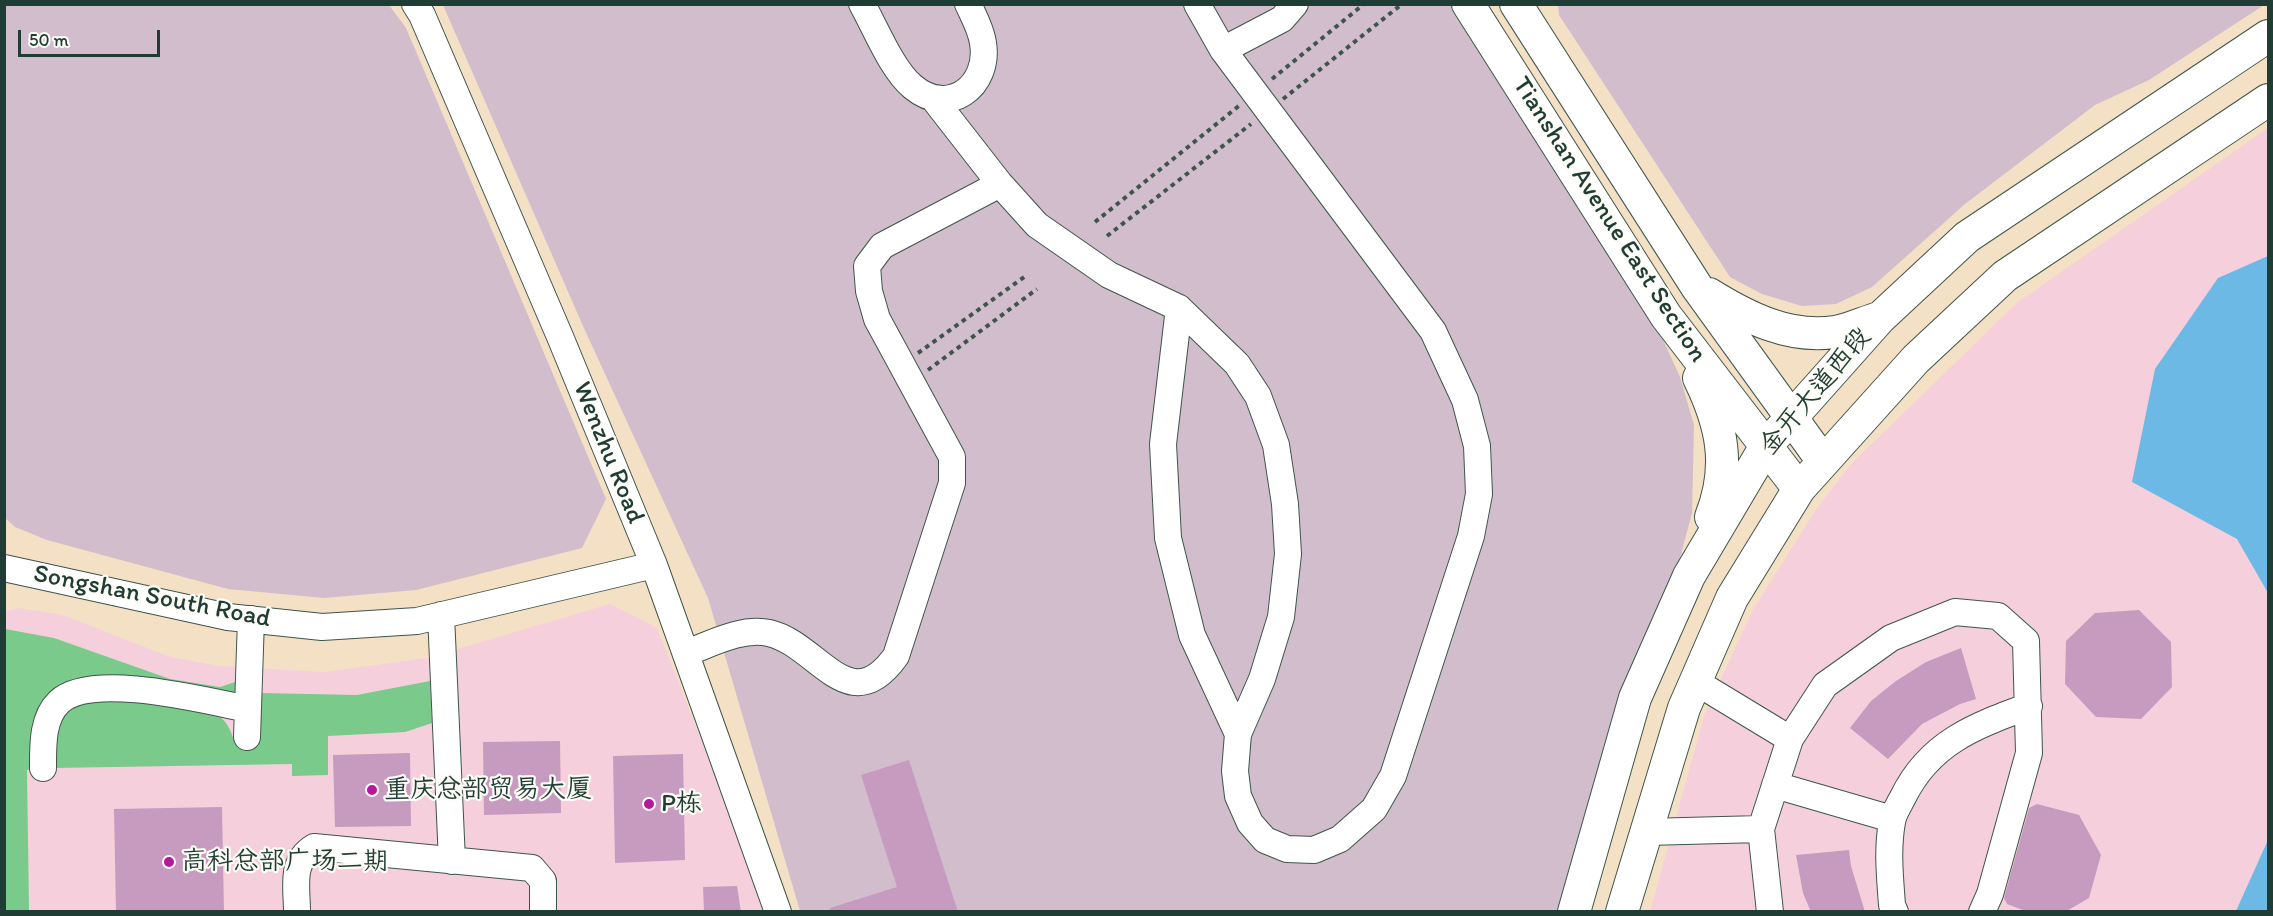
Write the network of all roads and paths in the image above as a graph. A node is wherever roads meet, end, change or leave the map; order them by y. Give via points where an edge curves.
1 (415, 4) edge
2 (862, 4) edge
3 (968, 4) edge
4 (1197, 4) edge
5 (1295, 4) edge
6 (1365, 4) edge
7 (1402, 4) edge
8 (1468, 4) edge
9 (1516, 4) edge
10 (2268, 36) edge
11 (1223, 50) junction
12 (1270, 81) dead end
13 (933, 98) junction
14 (1284, 98) dead end
15 (2268, 100) edge
16 (1234, 110) dead end
17 (1248, 126) dead end
18 (1000, 184) junction
19 (1095, 222) dead end
20 (1107, 236) dead end
21 (1027, 274) dead end
22 (1697, 287) junction
23 (1037, 289) dead end
24 (1179, 308) junction
25 (1666, 316) junction
26 (1880, 318) junction
27 (906, 373) junction
28 (1791, 416) junction
29 (1766, 446) junction
30 (1822, 460) junction
31 (1799, 489) junction
32 (654, 565) junction
33 (4, 568) edge
34 (1689, 576) junction
35 (441, 615) junction
36 (251, 619) junction
37 (686, 653) junction
38 (1696, 682) junction
39 (2029, 706) junction
40 (248, 709) junction
41 (1239, 734) junction
42 (247, 737) dead end
43 (1790, 739) junction
44 (43, 768) dead end
45 (1775, 785) junction
46 (1892, 819) junction
47 (1761, 829) junction
48 (1646, 832) junction
49 (452, 861) junction
50 (297, 912) edge
51 (543, 912) edge
52 (778, 912) edge
53 (1574, 912) edge
54 (1622, 912) edge
55 (1770, 912) edge
56 (1895, 912) edge
57 (1982, 912) edge

1 - 32 street, Wenzhu Road via 561,339
2 - 13 street via 903,78
3 - 13 street via 983,44 979,77 969,91 954,98
4 - 11 street
5 - 11 street via 1282,19
6 - 12 path
7 - 14 path
8 - 25 main road, Tianshan Avenue East Section
9 - 22 main road, Tianshan Avenue East Section
10 - 26 main road, 金开大道西段 via 1967,237
11 - 41 street via 1433,331 1465,400 1476,446 1479,494 1471,536 1394,776 1374,809 1340,839 1314,850 1287,849 1265,840 1250,823 1238,796 1235,771
13 - 18 street
15 - 30 main road, 金开大道西段 via 2005,276 1916,359
16 - 19 path
17 - 20 path
18 - 24 street via 1037,225 1055,238 1109,275
18 - 27 street via 882,246 867,266 877,319
21 - 27 path
22 - 26 main road via 1740,313 1786,330 1835,332
22 - 28 main road, Tianshan Avenue East Section
23 - 27 path
24 - 41 street via 1163,444 1168,538 1192,635
24 - 41 street via 1237,364 1257,396 1276,445 1285,504 1288,554 1281,618
25 - 29 main road, Tianshan Avenue East Section
25 - 34 main road via 1714,412 1723,447 1722,479 1714,510
26 - 28 main road, 金开大道西段
27 - 37 street via 952,457 951,483 896,656 884,672 865,682 838,679 796,644 769,633 745,632
28 - 29 main road, 金开大道西段
28 - 30 main road, Tianshan Avenue East Section
29 - 31 main road, Tianshan Avenue East Section
29 - 34 main road, 金开大道西段
30 - 31 main road, 金开大道西段
31 - 38 main road, 金开大道西段 via 1732,598
32 - 35 street, Songshan South Road
32 - 37 street, Wenzhu Road
33 - 36 street, Songshan South Road
34 - 53 main road, 金开大道西段 via 1635,698
35 - 36 street, Songshan South Road via 417,621 322,627
35 - 49 street
36 - 40 street
37 - 52 street, Wenzhu Road
38 - 43 street
38 - 48 main road, 金开大道西段 via 1684,708
39 - 43 street via 2026,641 1998,616 1954,612 1891,638 1825,685
39 - 46 street via 1978,725 1940,747 1913,776
39 - 57 street via 2029,753
40 - 42 street
40 - 44 street via 143,689 72,694 59,701 52,711 43,741
43 - 45 street
45 - 46 street
45 - 47 street
46 - 56 street via 1889,847
47 - 48 street
47 - 55 street
48 - 54 main road, 金开大道西段
49 - 50 street via 314,847 302,854 297,870
49 - 51 street via 532,868 543,881

